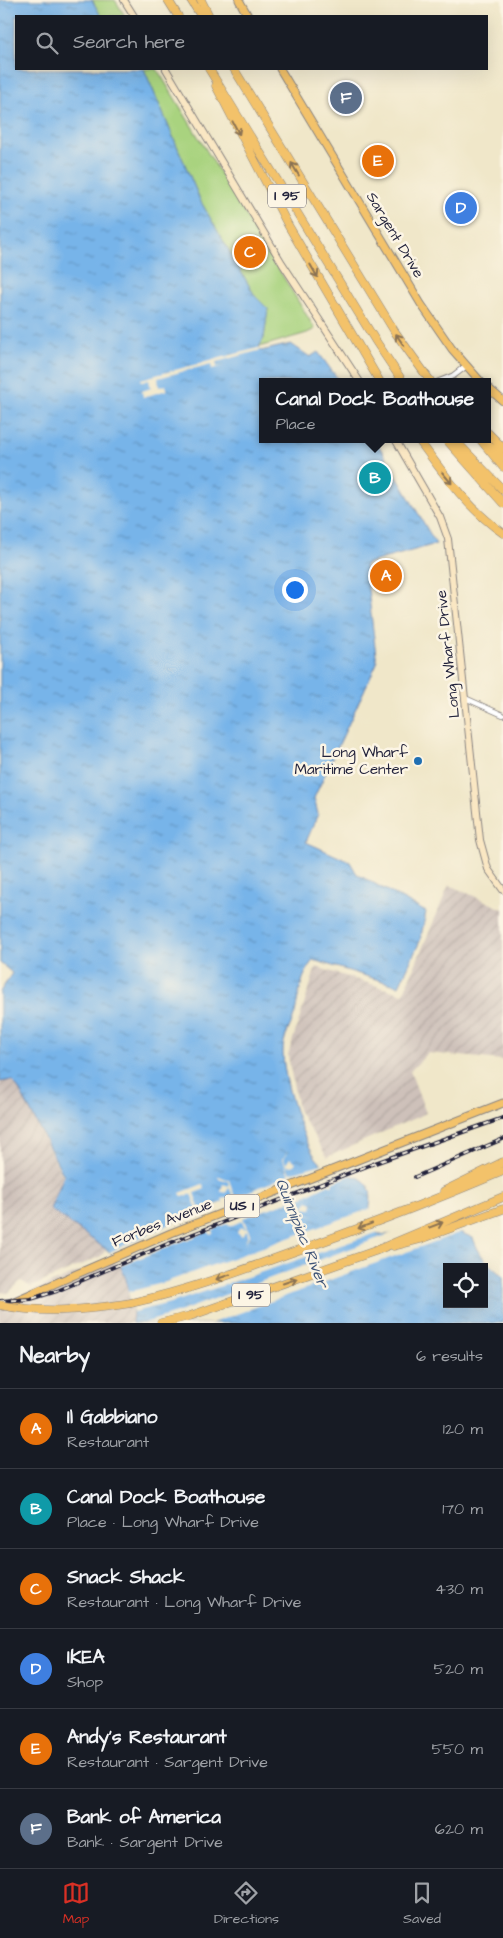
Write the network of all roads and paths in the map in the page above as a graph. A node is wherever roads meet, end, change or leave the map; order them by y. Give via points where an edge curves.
1 (124, 0) edge
2 (168, 0) edge
3 (191, 0) edge
4 (201, 0) edge
5 (239, 0) edge
6 (133, 15) edge
7 (177, 15) edge
8 (200, 15) edge
9 (208, 15) edge
10 (247, 15) edge
11 (167, 70) edge
12 (208, 70) edge
13 (209, 70) edge
14 (235, 70) edge
15 (281, 70) edge
16 (466, 366) junction
17 (357, 378) edge
18 (378, 378) edge
19 (401, 378) edge
20 (428, 378) edge
21 (448, 378) edge
22 (477, 378) edge
23 (491, 391) edge
24 (503, 401) edge
25 (491, 437) edge
26 (397, 443) edge
27 (421, 443) edge
28 (450, 443) edge
29 (458, 443) edge
30 (483, 443) edge
31 (485, 443) edge
32 (503, 448) edge
33 (503, 457) edge
34 (503, 467) edge
35 (503, 490) edge
36 (503, 503) edge
37 (503, 533) edge
38 (465, 698) junction
39 (503, 715) edge
40 (503, 890) edge
41 (503, 1103) edge
42 (503, 1162) edge
43 (503, 1170) edge
44 (503, 1197) edge
45 (503, 1208) edge
46 (410, 1210) junction
47 (375, 1251) junction
48 (0, 1306) edge
49 (160, 1323) edge

1 - 6 main road
2 - 7 highway
3 - 8 highway
4 - 9 highway
5 - 10 main road
11 - 17 main road via 282,263
12 -> 18 highway via 288,224
13 - 19 highway, I 95
20 -> 14 highway, I 95 via 395,332
15 - 16 main road, Sargent Drive via 421,304
16 - 21 street
16 - 22 main road, Sargent Drive
23 - 24 main road
25 - 32 highway
26 - 38 main road, Long Wharf Drive via 440,518 448,539
27 -> 37 highway via 459,492
28 - 36 highway
29 - 35 highway
30 - 34 highway
31 - 33 highway
38 - 39 street
38 - 40 main road, Long Wharf Drive via 480,840 484,860
41 - 48 main road, Forbes Avenue / US 1
42 - 46 highway
43 - 46 highway, I 95
47 -> 44 highway, I 95
45 - 47 highway via 421,1240
46 -> 48 highway, I 95, bridge via 181,1292 131,1303 77,1309
49 -> 47 highway, I 95 via 190,1316

